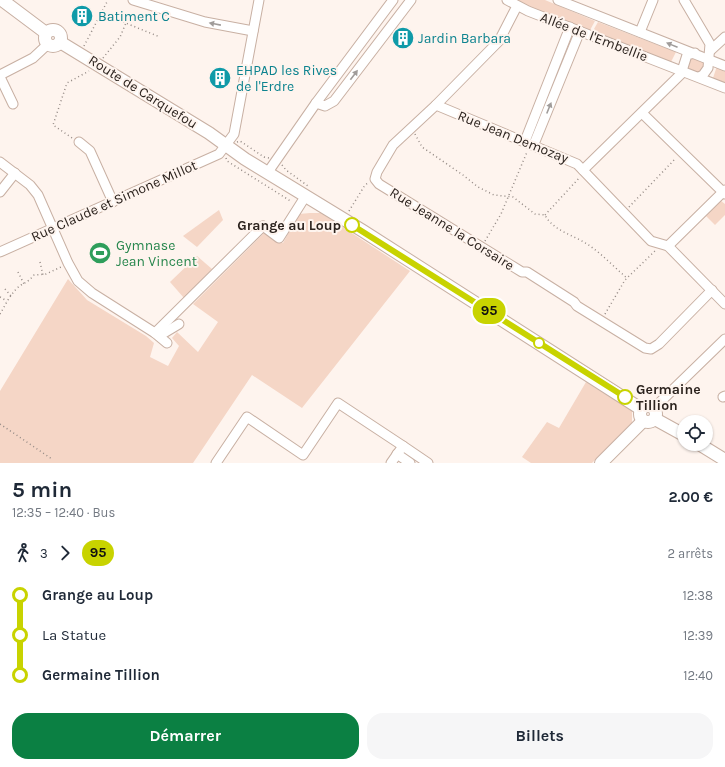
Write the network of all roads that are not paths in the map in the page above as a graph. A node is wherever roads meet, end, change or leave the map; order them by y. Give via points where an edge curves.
1 (2, 0) edge
2 (133, 0) edge
3 (259, 0) edge
4 (393, 0) edge
5 (411, 0) edge
6 (507, 0) edge
7 (558, 0) edge
8 (653, 0) edge
9 (684, 0) edge
10 (517, 6) junction
11 (570, 27) junction
12 (580, 31) junction
13 (253, 32) junction
14 (640, 32) junction
15 (725, 37) edge
16 (47, 39) junction
17 (695, 53) junction
18 (710, 54) junction
19 (725, 66) edge
20 (682, 71) junction
21 (0, 76) edge
22 (699, 77) junction
23 (725, 88) edge
24 (316, 103) junction
25 (13, 104) dead end
26 (436, 105) junction
27 (642, 113) junction
28 (79, 142) road end
29 (530, 143) junction
30 (224, 146) junction
31 (0, 162) edge
32 (583, 170) junction
33 (268, 172) junction
34 (15, 173) junction
35 (0, 192) edge
36 (724, 192) edge
37 (113, 202) junction
38 (302, 202) junction
39 (52, 229) junction
40 (664, 245) junction
41 (0, 252) edge
42 (712, 290) junction
43 (725, 304) edge
44 (180, 324) dead end
45 (157, 334) junction
46 (167, 343) dead end
47 (723, 344) edge
48 (649, 414) junction
49 (677, 431) edge
50 (403, 446) junction
51 (710, 451) edge
52 (397, 454) junction
53 (725, 460) edge
54 (216, 463) edge
55 (391, 463) edge
56 (410, 463) edge
57 (428, 463) edge
58 (601, 463) edge

1 - 16 main road
13 -> 2 street via 205,22
3 - 13 street, Rue Claude et Simone Millot
4 - 24 street
24 -> 5 street via 325,106 334,101
6 - 10 street, Allée de l'Embellie
7 - 14 street, Allée de l'Embellie
8 - 14 street
9 - 18 street via 708,38
10 - 11 street, Allée de l'Embellie
10 - 26 street, Rue Jeanne la Corsaire via 499,41
11 - 12 street, Allée de l'Embellie
11 - 29 street
12 - 20 street, Allée de l'Embellie
29 -> 12 street
13 - 30 street, Rue Claude et Simone Millot via 234,134
17 -> 14 street, Allée de l'Embellie
15 - 18 street
16 - 21 street via 33,58
16 - 30 main road, Route de Carquefou via 54,46 60,42 80,53 209,133
17 - 18 street, Allée de l'Embellie
17 - 20 street via 687,55
18 - 19 street, Allée de l'Embellie
18 - 22 street via 706,72
20 - 22 street, Allée de l'Embellie
20 - 27 street
21 - 25 street
22 - 23 street, Allée de l'Embellie
24 - 33 street
26 - 29 street, Rue Jean Demozay
26 - 42 street, Rue Jeanne la Corsaire via 393,145 377,172 375,179 379,184 522,272 527,272 645,348 651,349 660,344
27 - 32 street
27 - 36 street
28 - 37 street via 90,150
29 - 32 street, Rue Jean Demozay via 570,159
30 - 33 main road, Route de Carquefou
30 - 37 street, Rue Claude et Simone Millot via 219,154
31 - 34 street
32 - 40 street, Rue Jean Demozay via 651,241
33 - 38 main road, Route de Carquefou
34 - 35 street
34 - 39 street via 38,195
36 - 40 street
37 - 39 street, Rue Claude et Simone Millot
38 - 45 street via 279,238 263,226
38 - 48 main road, Route de Carquefou via 363,231
39 - 41 street, Rue Claude et Simone Millot
39 - 45 street via 73,274 83,286
40 - 42 street, Rue Jean Demozay
42 - 43 street, Rue Jean Demozay
44 - 45 street
45 - 46 street
47 - 48 street
48 - 49 main road, Route de Carquefou
48 - 58 main road
50 - 52 street
50 - 54 street via 338,403 303,455 247,417
50 - 57 street
51 - 53 main road
52 - 55 street
52 - 56 street

